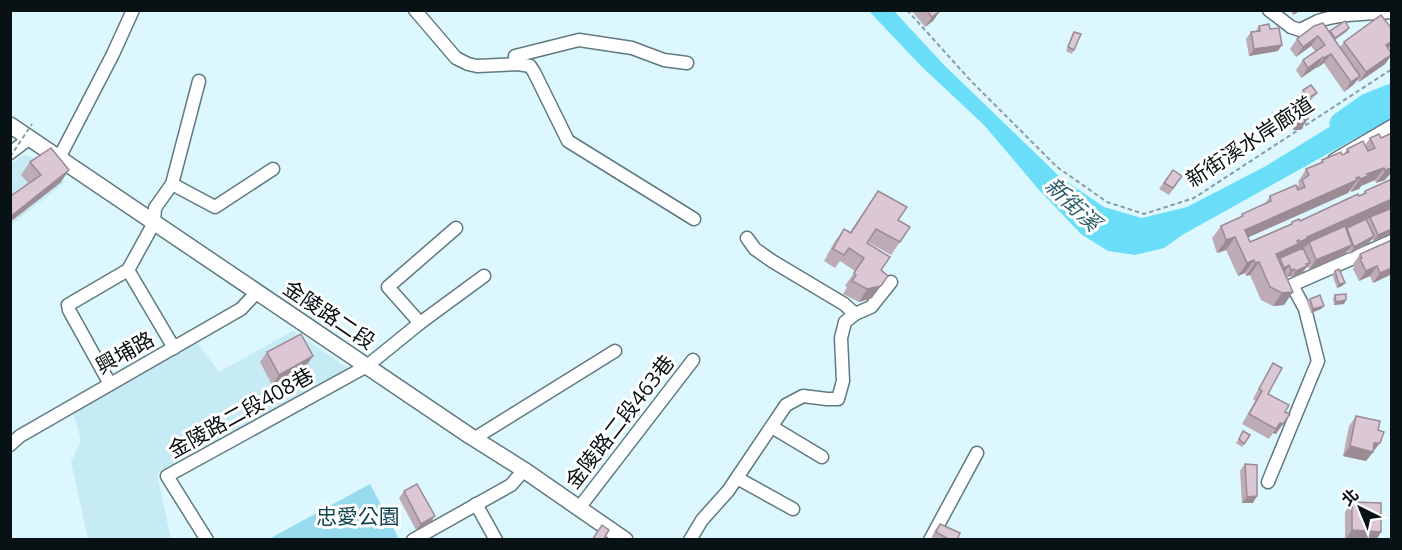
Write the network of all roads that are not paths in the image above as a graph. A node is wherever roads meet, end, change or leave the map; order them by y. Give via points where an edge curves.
1 (133, 10) edge
2 (415, 10) edge
3 (1269, 10) edge
4 (1392, 12) edge
5 (687, 63) dead end
6 (517, 64) junction
7 (199, 81) dead end
8 (10, 125) edge
9 (1392, 126) edge
10 (31, 131) junction
11 (10, 155) edge
12 (59, 158) junction
13 (1334, 159) edge
14 (273, 169) dead end
15 (172, 184) junction
16 (694, 219) dead end
17 (154, 223) junction
18 (456, 228) dead end
19 (747, 238) dead end
20 (1392, 241) edge
21 (128, 270) junction
22 (484, 276) dead end
23 (891, 282) dead end
24 (256, 292) junction
25 (855, 314) junction
26 (420, 323) junction
27 (174, 348) junction
28 (615, 351) dead end
29 (693, 360) dead end
30 (367, 366) junction
31 (110, 384) junction
32 (772, 427) junction
33 (475, 438) junction
34 (10, 445) edge
35 (977, 453) dead end
36 (822, 457) dead end
37 (524, 470) junction
38 (737, 478) junction
39 (1268, 482) dead end
40 (476, 504) junction
41 (579, 508) junction
42 (793, 509) dead end
43 (434, 535) edge
44 (207, 540) edge
45 (413, 540) edge
46 (496, 540) edge
47 (625, 540) edge
48 (690, 540) edge
49 (930, 540) edge

1 - 12 lane
2 - 6 lane via 456,58 477,66
3 - 4 lane via 1300,30 1332,18
5 - 6 lane via 664,60 632,48 579,40 515,56
6 - 16 lane via 530,66 534,72 568,141
7 - 15 lane
8 - 10 main road, 金陵路二段
9 - 13 lane
10 - 11 lane
10 - 12 main road, 金陵路二段
12 - 17 main road, 金陵路二段
14 - 15 lane via 215,207
15 - 17 lane via 155,208
17 - 21 lane
17 - 24 main road, 金陵路二段
18 - 26 lane via 388,288
19 - 25 lane via 772,261
20 - 39 lane via 1292,285 1305,309 1318,361
21 - 27 lane
21 - 31 lane via 69,305
22 - 26 lane
23 - 25 lane via 871,307
24 - 27 lane, 興埔路 via 241,309
24 - 30 main road, 金陵路二段
25 - 32 lane via 845,322 841,338 843,381 838,399 803,396 786,405
26 - 30 lane
27 - 31 lane, 興埔路
28 - 33 lane
29 - 41 lane, 金陵路二段463巷
30 - 33 main road, 金陵路二段
30 - 44 lane, 金陵路二段408巷 via 167,476
31 - 34 lane, 興埔路
32 - 36 lane
32 - 38 lane
33 - 37 main road, 金陵路二段
35 - 49 lane
37 - 40 lane via 511,485
37 - 41 main road, 金陵路二段
38 - 42 lane
38 - 48 lane
40 - 43 lane
40 - 46 lane
41 - 47 main road, 金陵路二段
43 - 45 lane

